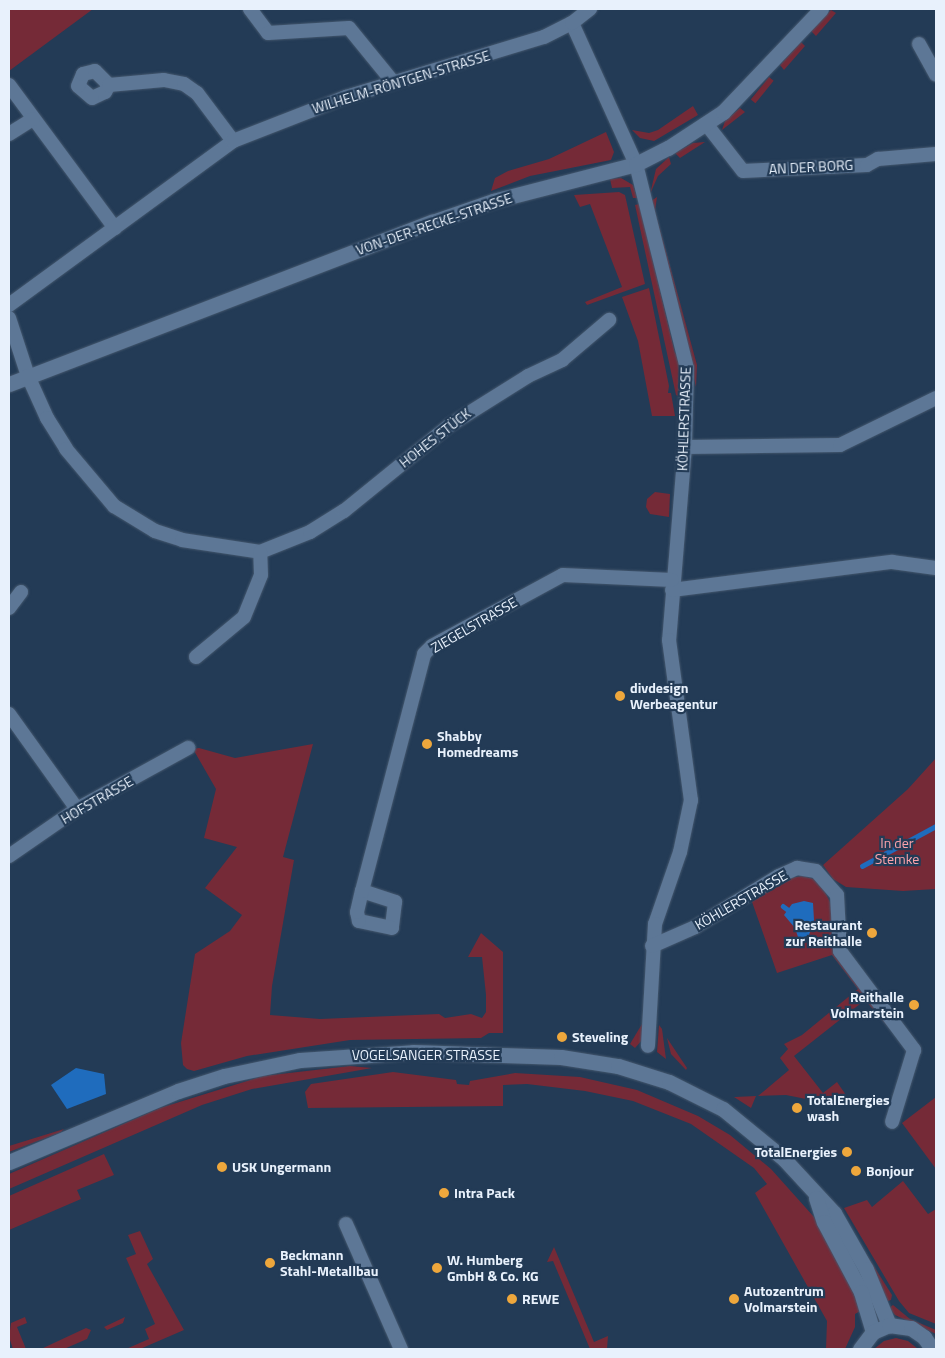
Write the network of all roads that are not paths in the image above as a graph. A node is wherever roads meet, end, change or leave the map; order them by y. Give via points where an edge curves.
1 (250, 9) edge
2 (590, 9) edge
3 (820, 9) edge
4 (572, 23) junction
5 (919, 44) dead end
6 (936, 75) edge
7 (393, 82) junction
8 (9, 85) edge
9 (109, 85) dead end
10 (33, 119) junction
11 (707, 125) junction
12 (9, 134) edge
13 (232, 141) junction
14 (936, 154) edge
15 (636, 164) junction
16 (115, 228) junction
17 (9, 306) edge
18 (9, 318) edge
19 (609, 320) dead end
20 (28, 376) junction
21 (9, 384) edge
22 (936, 398) edge
23 (685, 447) junction
24 (260, 552) junction
25 (936, 568) edge
26 (672, 585) junction
27 (21, 592) dead end
28 (9, 608) edge
29 (196, 657) dead end
30 (9, 714) edge
31 (188, 748) dead end
32 (77, 809) junction
33 (9, 856) edge
34 (362, 891) dead end
35 (652, 946) junction
36 (648, 1046) dead end
37 (892, 1122) dead end
38 (9, 1162) edge
39 (816, 1197) junction
40 (346, 1224) dead end
41 (889, 1325) junction
42 (873, 1332) junction
43 (401, 1349) edge
44 (860, 1349) edge
45 (932, 1349) edge

1 - 7 street via 268,33 349,28
2 - 4 street, WILHELM-RÖNTGEN-STRASSE
3 - 11 main road, VON-DER-RECKE-STRASSE via 737,99
4 - 7 street, WILHELM-RÖNTGEN-STRASSE via 544,37
4 - 15 street
5 - 6 street
7 - 13 street, WILHELM-RÖNTGEN-STRASSE via 339,99
8 - 10 street
9 - 13 street via 164,80 184,84 197,93
10 - 12 street
10 - 16 street
11 - 14 street, AN DER BORG via 742,171 867,165 878,159
11 - 15 main road, VON-DER-RECKE-STRASSE
13 - 16 street, WILHELM-RÖNTGEN-STRASSE
15 - 20 main road, VON-DER-RECKE-STRASSE via 493,201 426,224 178,322
15 - 23 street, KÖHLERSTRASSE via 686,360
16 - 17 street, WILHELM-RÖNTGEN-STRASSE
18 - 20 street
19 - 24 street, HOHES STÜCK via 562,360 528,376 450,425 344,511 310,532
20 - 21 main road, VON-DER-RECKE-STRASSE
20 - 24 street via 66,450 114,506 156,531 182,540
22 - 23 street via 840,445
23 - 26 street, KÖHLERSTRASSE
24 - 29 street via 261,575 244,617
25 - 26 street via 892,562
26 - 34 street, ZIEGELSTRASSE via 563,575 432,646 424,654
26 - 35 street, KÖHLERSTRASSE via 671,674 691,800 685,835 658,916
27 - 28 street
30 - 32 street
31 - 32 street, HOFSTRASSE
32 - 33 street, HOFSTRASSE
35 - 36 street, KÖHLERSTRASSE
35 - 37 street, KÖHLERSTRASSE via 695,927 779,876 797,868 816,871 837,895 840,951 914,1050
38 - 39 main road, VOGELSANGER STRASSE via 178,1092 264,1066 366,1054 516,1055 562,1057 618,1066 692,1092 755,1132
39 - 41 main road, VOGELSANGER STRASSE via 834,1213 850,1239
39 - 42 main road, VOGELSANGER STRASSE via 824,1222 860,1292
40 - 43 street
41 - 42 main road
41 - 45 main road via 911,1328 924,1337
42 - 44 main road

